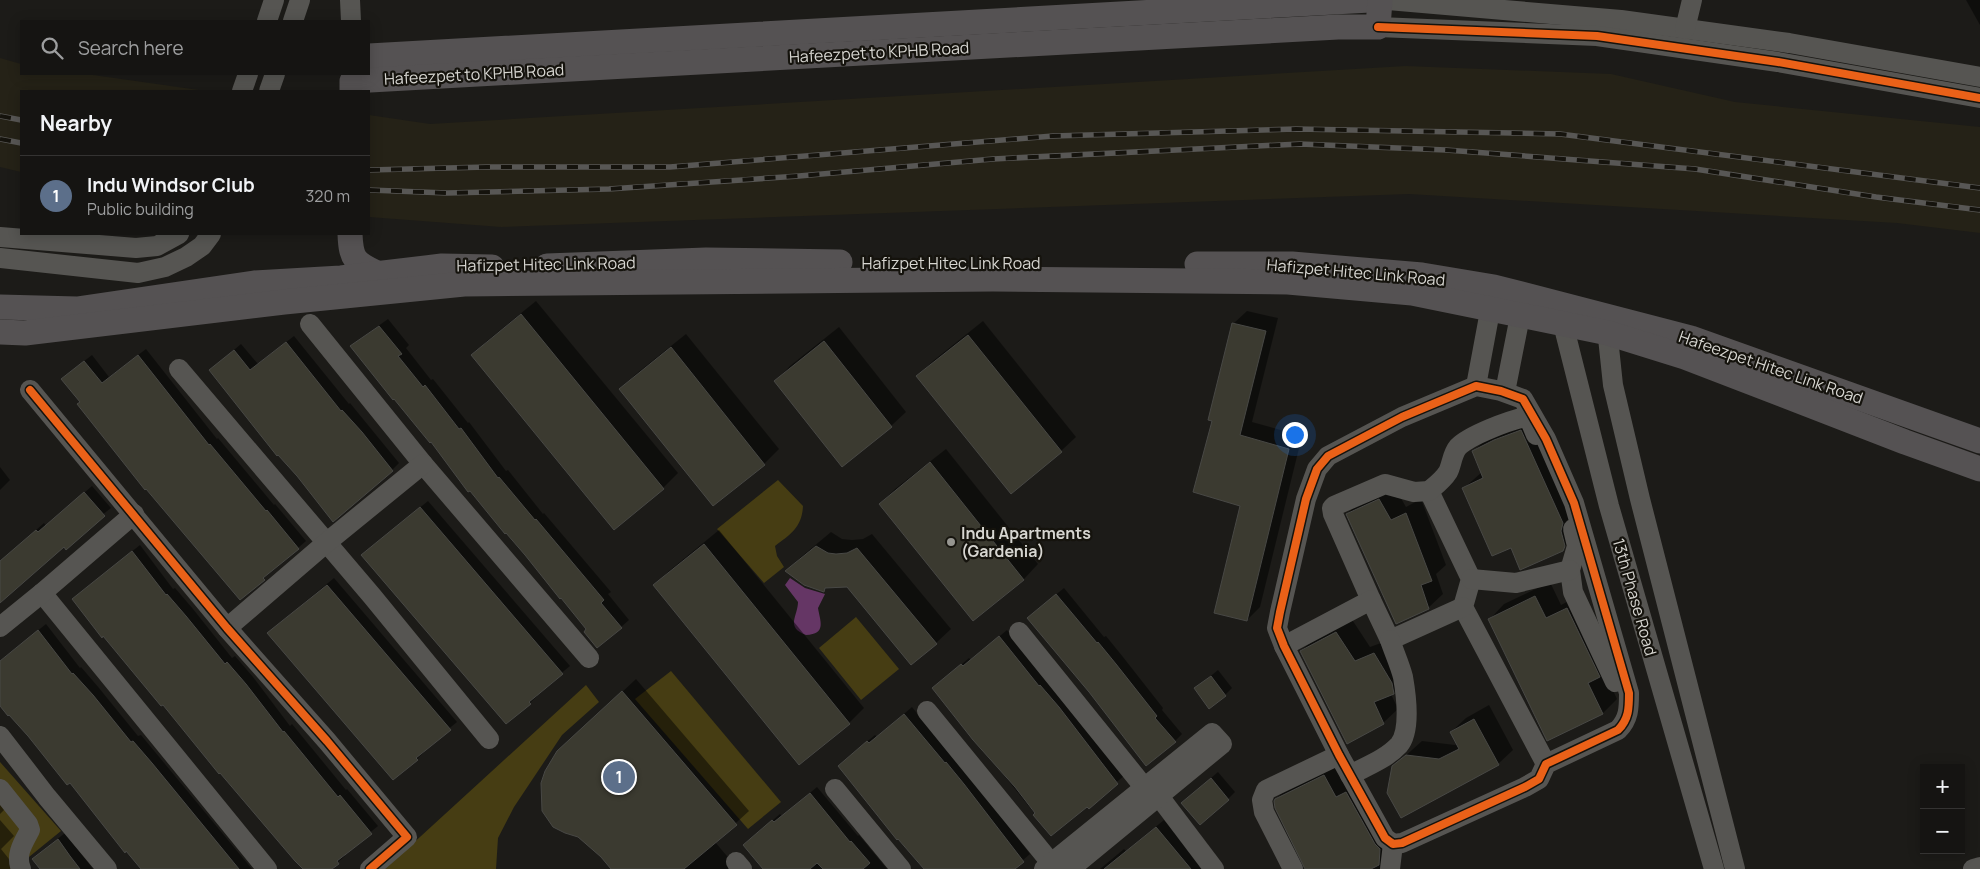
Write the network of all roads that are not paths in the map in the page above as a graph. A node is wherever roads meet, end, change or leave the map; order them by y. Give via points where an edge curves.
1 (274, 0) edge
2 (300, 0) edge
3 (350, 0) edge
4 (1370, 0) edge
5 (1380, 0) edge
6 (1388, 0) edge
7 (1692, 0) edge
8 (267, 20) edge
9 (293, 20) edge
10 (351, 20) edge
11 (1378, 27) junction
12 (1684, 29) junction
13 (370, 56) edge
14 (248, 75) edge
15 (275, 75) edge
16 (1980, 77) edge
17 (352, 86) edge
18 (242, 90) edge
19 (269, 90) edge
20 (1980, 98) edge
21 (177, 235) edge
22 (210, 235) edge
23 (350, 235) edge
24 (0, 237) edge
25 (0, 258) edge
26 (378, 274) junction
27 (1492, 298) junction
28 (1522, 305) junction
29 (0, 307) edge
30 (1561, 314) junction
31 (310, 324) dead end
32 (1607, 324) junction
33 (0, 332) edge
34 (1688, 347) junction
35 (180, 369) dead end
36 (1476, 386) junction
37 (30, 390) dead end
38 (1504, 392) junction
39 (1980, 441) edge
40 (423, 464) junction
41 (1980, 469) edge
42 (1429, 491) junction
43 (1640, 499) junction
44 (1608, 506) junction
45 (134, 514) junction
46 (326, 543) junction
47 (1570, 570) junction
48 (1471, 579) junction
49 (42, 594) junction
50 (1370, 600) junction
51 (1463, 607) junction
52 (0, 627) edge
53 (227, 628) junction
54 (1019, 632) dead end
55 (1390, 640) junction
56 (1284, 646) junction
57 (589, 658) dead end
58 (928, 711) dead end
59 (0, 736) edge
60 (1600, 738) junction
61 (489, 739) dead end
62 (1339, 755) junction
63 (1546, 764) junction
64 (1350, 775) junction
65 (0, 789) edge
66 (835, 789) dead end
67 (1151, 791) junction
68 (1393, 844) junction
69 (1980, 867) edge
70 (1056, 868) edge
71 (21, 869) edge
72 (107, 869) edge
73 (266, 869) edge
74 (370, 869) edge
75 (901, 869) edge
76 (1214, 869) edge
77 (1293, 869) edge
78 (1390, 869) edge
79 (1714, 869) edge
80 (1734, 869) edge
81 (1973, 869) edge

1 - 8 street
2 - 9 street
3 - 10 street
4 - 13 main road
5 - 11 main road
6 - 12 street via 1621,20
7 - 12 street
11 - 17 main road, Hafeezpet to KPHB Road
11 - 20 street via 1597,36 1778,62
12 - 16 street via 1788,43
14 - 18 street
15 - 19 street
21 - 24 street via 157,246 136,248
22 - 25 street via 202,246 186,257 165,267 138,273
23 - 26 main road via 351,251 356,262
26 - 27 main road, Hafizpet Hitec Link Road via 442,266 706,260 910,264 1292,264 1422,275
26 - 29 main road, Hafizpet Hitec Link Road via 254,283 77,309
27 - 28 main road, Hafizpet Hitec Link Road
27 - 33 main road via 1288,282 993,279 483,283 293,301 25,333
27 - 36 street
28 - 30 main road, Hafizpet Hitec Link Road
28 - 38 street
30 - 32 main road, Hafeezpet Hitec Link Road
30 - 44 street, 13th Phase Road
31 - 40 street
32 - 34 main road, Hafeezpet Hitec Link Road
32 - 43 street, 13th Phase Road via 1613,385
34 - 39 main road, Hafeezpet Hitec Link Road
34 - 41 main road, Hafeezpet Hitec Link Road via 1905,442
35 - 46 street
36 - 38 street
36 - 56 street via 1402,417 1328,456 1317,469 1306,499 1276,628
37 - 45 street
38 - 60 street via 1523,399 1546,439 1574,503 1629,693 1625,723
40 - 46 street
40 - 57 street
42 - 47 street via 1447,474 1454,453 1467,440 1525,417 1531,423 1577,538
42 - 48 street
42 - 50 street via 1414,492 1385,484 1332,508
43 - 44 street
43 - 80 street, 13th Phase Road
44 - 79 street, 13th Phase Road
45 - 49 street
45 - 53 street
46 - 53 street
46 - 61 street
47 - 48 street via 1516,583
47 - 60 street via 1574,592 1618,692 1616,713
48 - 51 street
49 - 52 street
49 - 73 street
50 - 55 street
50 - 56 street
51 - 55 street
51 - 63 street
53 - 74 street via 327,740 407,837
54 - 67 street
55 - 64 street via 1403,676 1406,730 1401,743 1391,754
56 - 62 street
58 - 70 street
59 - 72 street
60 - 63 street
62 - 64 street
62 - 77 street via 1266,790 1262,800 1264,812
63 - 68 street via 1539,779 1525,787 1402,843
64 - 68 street via 1385,838
65 - 71 street via 30,830 21,846 18,860
66 - 75 street
67 - 70 street
67 - 76 street
68 - 78 street
69 - 81 street

